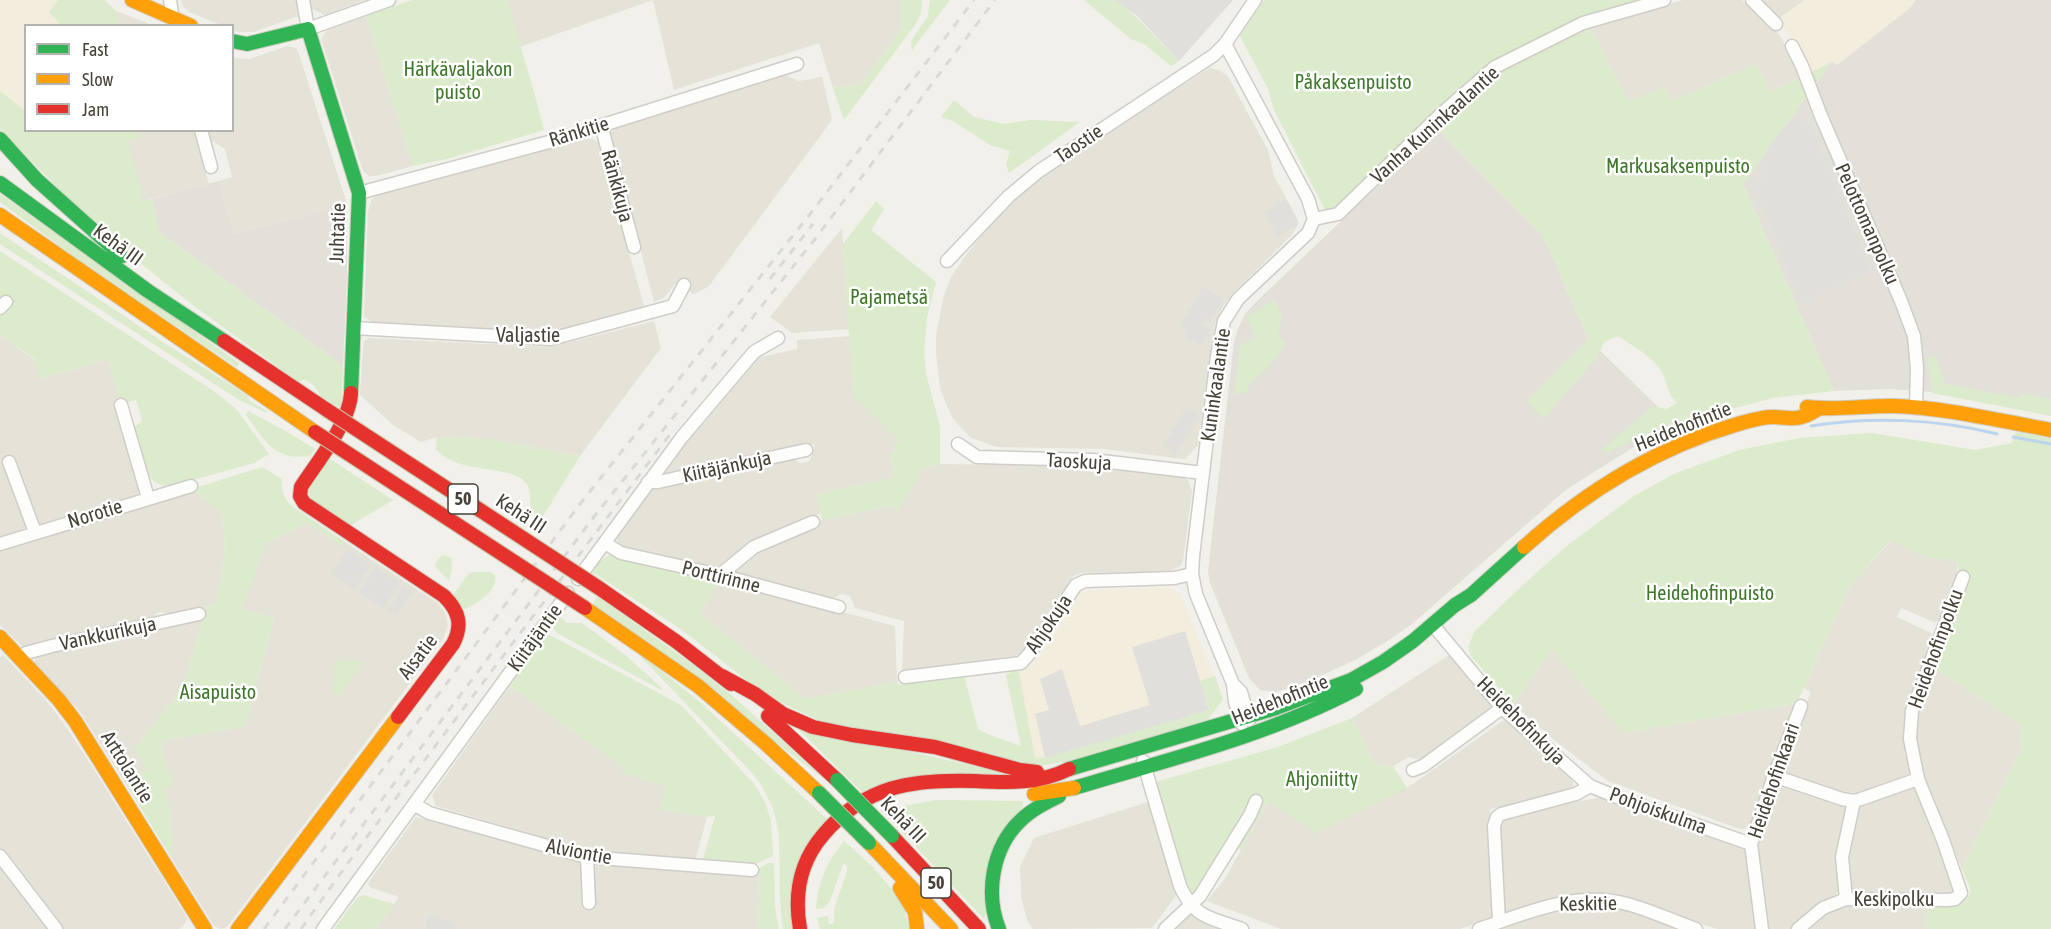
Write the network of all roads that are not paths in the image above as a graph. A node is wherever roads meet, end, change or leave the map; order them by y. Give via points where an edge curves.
1 (132, 0) edge
2 (170, 0) edge
3 (303, 0) edge
4 (389, 0) edge
5 (1255, 0) edge
6 (1664, 0) edge
7 (1752, 0) edge
8 (173, 22) edge
9 (1776, 24) dead end
10 (308, 29) junction
11 (234, 41) edge
12 (1225, 44) junction
13 (1792, 46) dead end
14 (797, 64) dead end
15 (601, 125) junction
16 (202, 132) edge
17 (0, 138) edge
18 (211, 167) dead end
19 (0, 183) edge
20 (359, 193) junction
21 (0, 215) edge
22 (1314, 219) junction
23 (0, 225) edge
24 (38, 242) junction
25 (634, 247) dead end
26 (947, 261) dead end
27 (684, 285) dead end
28 (196, 324) junction
29 (354, 328) junction
30 (778, 338) dead end
31 (121, 405) dead end
32 (1916, 408) junction
33 (349, 410) joint
34 (2051, 430) edge
35 (958, 444) dead end
36 (806, 450) dead end
37 (9, 462) dead end
38 (1203, 473) junction
39 (648, 482) junction
40 (191, 486) dead end
41 (148, 498) junction
42 (813, 522) dead end
43 (35, 532) junction
44 (604, 543) junction
45 (0, 544) edge
46 (1192, 574) junction
47 (720, 575) junction
48 (1963, 577) dead end
49 (839, 606) dead end
50 (199, 614) dead end
51 (1436, 629) junction
52 (0, 637) edge
53 (20, 658) junction
54 (722, 676) junction
55 (905, 677) dead end
56 (1801, 706) dead end
57 (1502, 708) junction
58 (1244, 717) junction
59 (1250, 735) junction
60 (1139, 748) junction
61 (1145, 766) junction
62 (1069, 769) junction
63 (1413, 770) dead end
64 (1774, 776) junction
65 (1918, 779) junction
66 (1590, 786) junction
67 (1074, 788) junction
68 (1256, 801) dead end
69 (1854, 801) junction
70 (414, 804) junction
71 (869, 843) junction
72 (1751, 844) junction
73 (0, 856) edge
74 (587, 858) junction
75 (752, 870) dead end
76 (1961, 893) joint
77 (1846, 899) junction
78 (589, 903) dead end
79 (1191, 907) junction
80 (1499, 922) junction
81 (1681, 927) edge
82 (56, 929) edge
83 (205, 929) edge
84 (238, 929) edge
85 (323, 929) edge
86 (800, 929) edge
87 (813, 929) edge
88 (917, 929) edge
89 (951, 929) edge
90 (979, 929) edge
91 (999, 929) edge
92 (1165, 929) edge
93 (1242, 929) edge
94 (1479, 929) edge
95 (1696, 929) edge
96 (1762, 929) edge
97 (1798, 929) edge

1 - 8 main road
2 - 8 street
3 - 10 street
4 - 10 street
5 - 12 street
6 - 22 street, Vanha Kuninkaalantie via 1583,22 1495,67 1338,214
7 - 9 street
10 - 11 main road via 247,44
10 - 20 main road, Juhtatie
12 - 22 street via 1308,199
12 - 26 street, Taostie via 1039,171 1009,196
13 - 32 street, Pelottomanpolku via 1914,336
14 - 15 street, Ränkitie
15 - 20 street, Ränkitie
15 - 25 street, Ränkikuja
16 - 18 street
17 - 28 main road via 37,180 117,252 169,292
19 - 28 main road, Kehä III / 50
20 - 29 main road, Juhtatie
21 - 24 main road, Kehä III / 50
22 - 38 street, Kuninkaalantie via 1308,233 1238,299 1224,321 1216,356
23 - 24 main road
24 - 71 main road, Kehä III / 50, bridge via 315,432 698,686 765,743
27 - 29 street, Valjastie via 673,306 551,339
28 - 54 main road, Kehä III / 50, bridge via 599,588
29 - 33 main road, Juhtatie
30 - 39 street, Kiitäjäntie via 754,352
31 - 41 street
32 - 34 main road, Heidehofintie
32 - 51 main road, Heidehofintie via 1818,409 1797,418 1773,417 1739,424 1624,472 1544,529 1455,605
33 - 84 main road, Aisatie via 301,487 300,496 304,503 444,596 458,613 458,633
35 - 38 street, Taoskuja via 977,457 1093,460
36 - 39 street, Kiitäjänkuja
37 - 43 street
38 - 46 street, Kuninkaalantie
39 - 44 street, Kiitäjäntie
40 - 41 street, Norotie
41 - 43 street, Norotie
42 - 47 street via 754,547
43 - 45 street, Norotie
44 - 47 street, Porttirinne via 621,553
44 - 70 street, Kiitäjäntie
46 - 55 street, Ahjokuja via 1085,581 1072,589 1022,663
46 - 58 street, Kuninkaalantie via 1233,684 1241,692
47 - 49 street, Porttirinne
48 - 65 street, Heidehofinpolku via 1912,711 1910,739
50 - 53 street, Vankkurikuja via 42,649
51 - 57 street, Heidehofinkuja
51 - 58 main road, Heidehofintie via 1351,680
51 - 59 main road, Heidehofintie via 1396,666 1281,726
52 - 53 main road, Arttolantie
53 - 83 main road, Arttolantie via 75,721
54 - 62 main road via 783,714 813,727 934,747 1020,770
54 - 90 main road, Kehä III / 50, bridge via 837,780
56 - 64 street, Heidehofinkaari
57 - 63 street
57 - 66 street, Heidehofinkuja
58 - 59 street, Kuninkaalantie
58 - 60 main road, Heidehofintie
59 - 61 main road, Heidehofintie
60 - 61 street
60 - 62 main road, Heidehofintie
61 - 67 main road, Heidehofintie
61 - 79 street via 1180,886
62 - 86 main road via 1056,777 1025,782 909,783 891,786 863,799 836,819 808,858 800,875 796,906
64 - 69 street
64 - 72 street, Heidehofinkaari
65 - 69 street
65 - 76 street, Heidehofinpolku
66 - 72 street, Pohjoiskulma
66 - 80 street, Pohjoiskulma via 1576,794 1497,817 1494,826
67 - 87 main road via 1035,794 915,795 872,808 842,830 819,863 809,899
67 - 91 main road via 1029,812 1016,823 999,850 992,905
68 - 79 street
69 - 77 street via 1842,857
70 - 74 street, Alviontie via 438,815
70 - 85 street, Kiitäjäntie
71 - 88 main road via 882,868 905,894 915,912
71 - 89 main road, Kehä III / 50
72 - 96 street, Heidehofinkaari
73 - 82 street
74 - 75 street, Alviontie
74 - 78 street
76 - 77 street, Keskipolku via 1948,900
77 - 97 street, Keskipolku via 1823,908
79 - 92 street
79 - 93 street
80 - 81 street, Keskitie via 1548,905 1599,901 1626,904
80 - 94 street, Keskitie
81 - 95 street, Keskitie

